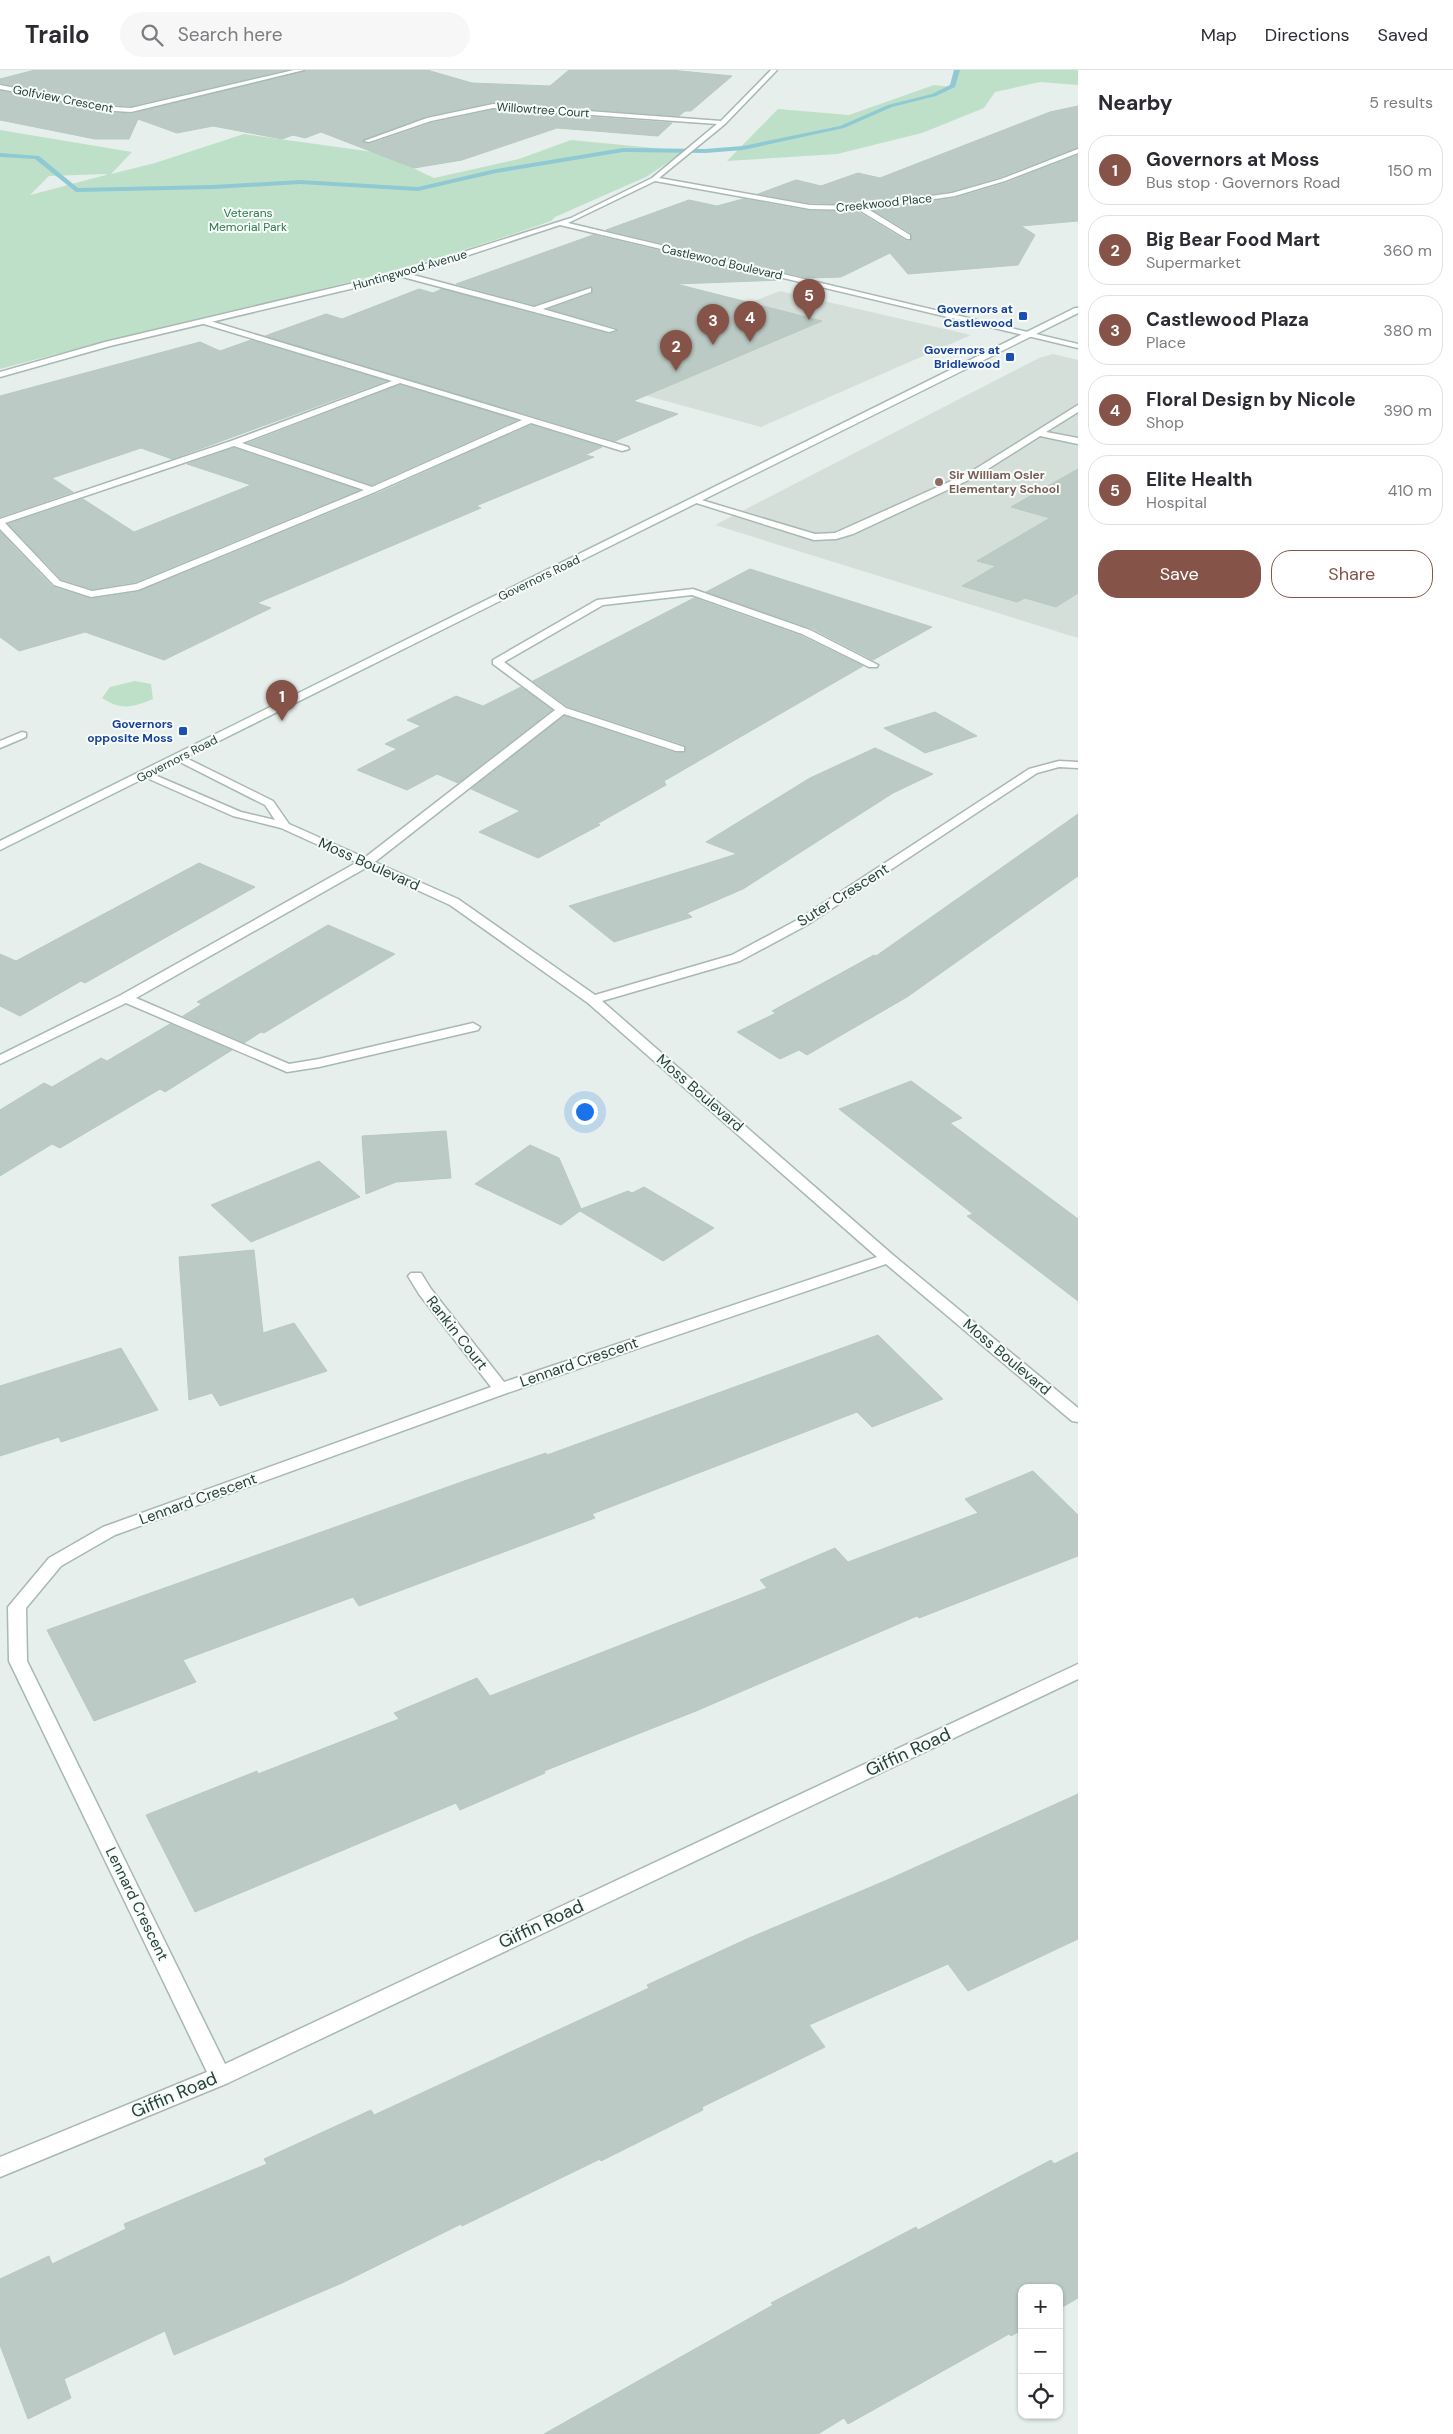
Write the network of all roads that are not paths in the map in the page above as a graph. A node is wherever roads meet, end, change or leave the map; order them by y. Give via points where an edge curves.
1 (301, 70) edge
2 (774, 70) edge
3 (0, 87) edge
4 (723, 123) junction
5 (367, 141) dead end
6 (1078, 151) edge
7 (654, 179) junction
8 (861, 208) junction
9 (559, 224) junction
10 (907, 237) dead end
11 (402, 274) junction
12 (588, 290) dead end
13 (536, 309) junction
14 (1078, 310) edge
15 (207, 322) junction
16 (612, 330) dead end
17 (1031, 335) junction
18 (1078, 346) edge
19 (0, 375) edge
20 (399, 381) junction
21 (1078, 408) edge
22 (528, 421) junction
23 (1037, 433) junction
24 (1078, 441) edge
25 (234, 443) junction
26 (624, 449) dead end
27 (372, 490) junction
28 (695, 501) junction
29 (0, 523) edge
30 (873, 665) dead end
31 (562, 710) junction
32 (22, 735) dead end
33 (0, 745) edge
34 (680, 749) dead end
35 (180, 758) junction
36 (1078, 765) edge
37 (146, 775) junction
38 (285, 826) junction
39 (0, 846) edge
40 (367, 862) junction
41 (126, 998) junction
42 (593, 1000) junction
43 (473, 1027) dead end
44 (0, 1060) edge
45 (888, 1258) junction
46 (416, 1276) dead end
47 (501, 1389) junction
48 (1078, 1416) edge
49 (1078, 1671) edge
50 (220, 2076) junction
51 (0, 2167) edge

1 - 3 street, Golfview Crescent via 131,110
2 - 4 street, Huntingwood Avenue
4 - 5 street, Willowtree Court via 493,106 468,110
4 - 7 street, Huntingwood Avenue
6 - 8 street, Creekwood Place via 953,195
7 - 8 street, Creekwood Place via 810,208
7 - 9 street, Huntingwood Avenue
8 - 10 street
9 - 11 street, Huntingwood Avenue
9 - 17 street, Castlewood Boulevard
11 - 13 street
11 - 15 street, Huntingwood Avenue
12 - 13 street
13 - 16 street
14 - 17 street, Governors Road
15 - 19 street, Huntingwood Avenue via 108,344
15 - 20 street
17 - 18 street, Castlewood Boulevard
17 - 28 street, Governors Road
20 - 22 street
20 - 25 street
21 - 23 street
22 - 26 street
22 - 27 street
23 - 24 street
23 - 28 street via 972,475 836,536 814,537
25 - 27 street
25 - 29 street
27 - 29 street via 138,587 91,594 58,583
28 - 35 street, Governors Road
30 - 31 street via 806,632 693,592 601,602 497,662
31 - 34 street
31 - 40 street
32 - 33 street
35 - 37 street, Governors Road
35 - 38 street via 269,803
36 - 42 street, Suter Crescent via 1060,764 1033,771 803,922 736,958
37 - 38 street, Moss Boulevard via 237,814
37 - 39 street, Governors Road
38 - 40 street, Moss Boulevard
40 - 41 street
40 - 42 street, Moss Boulevard via 454,902
41 - 43 street via 287,1068
41 - 44 street
42 - 45 street, Moss Boulevard
45 - 47 street, Lennard Crescent
45 - 48 street, Moss Boulevard
46 - 47 street, Rankin Court via 424,1291
47 - 50 street, Lennard Crescent via 110,1531 55,1562 17,1607 18,1661
49 - 50 street, Giffin Road
50 - 51 street, Giffin Road

